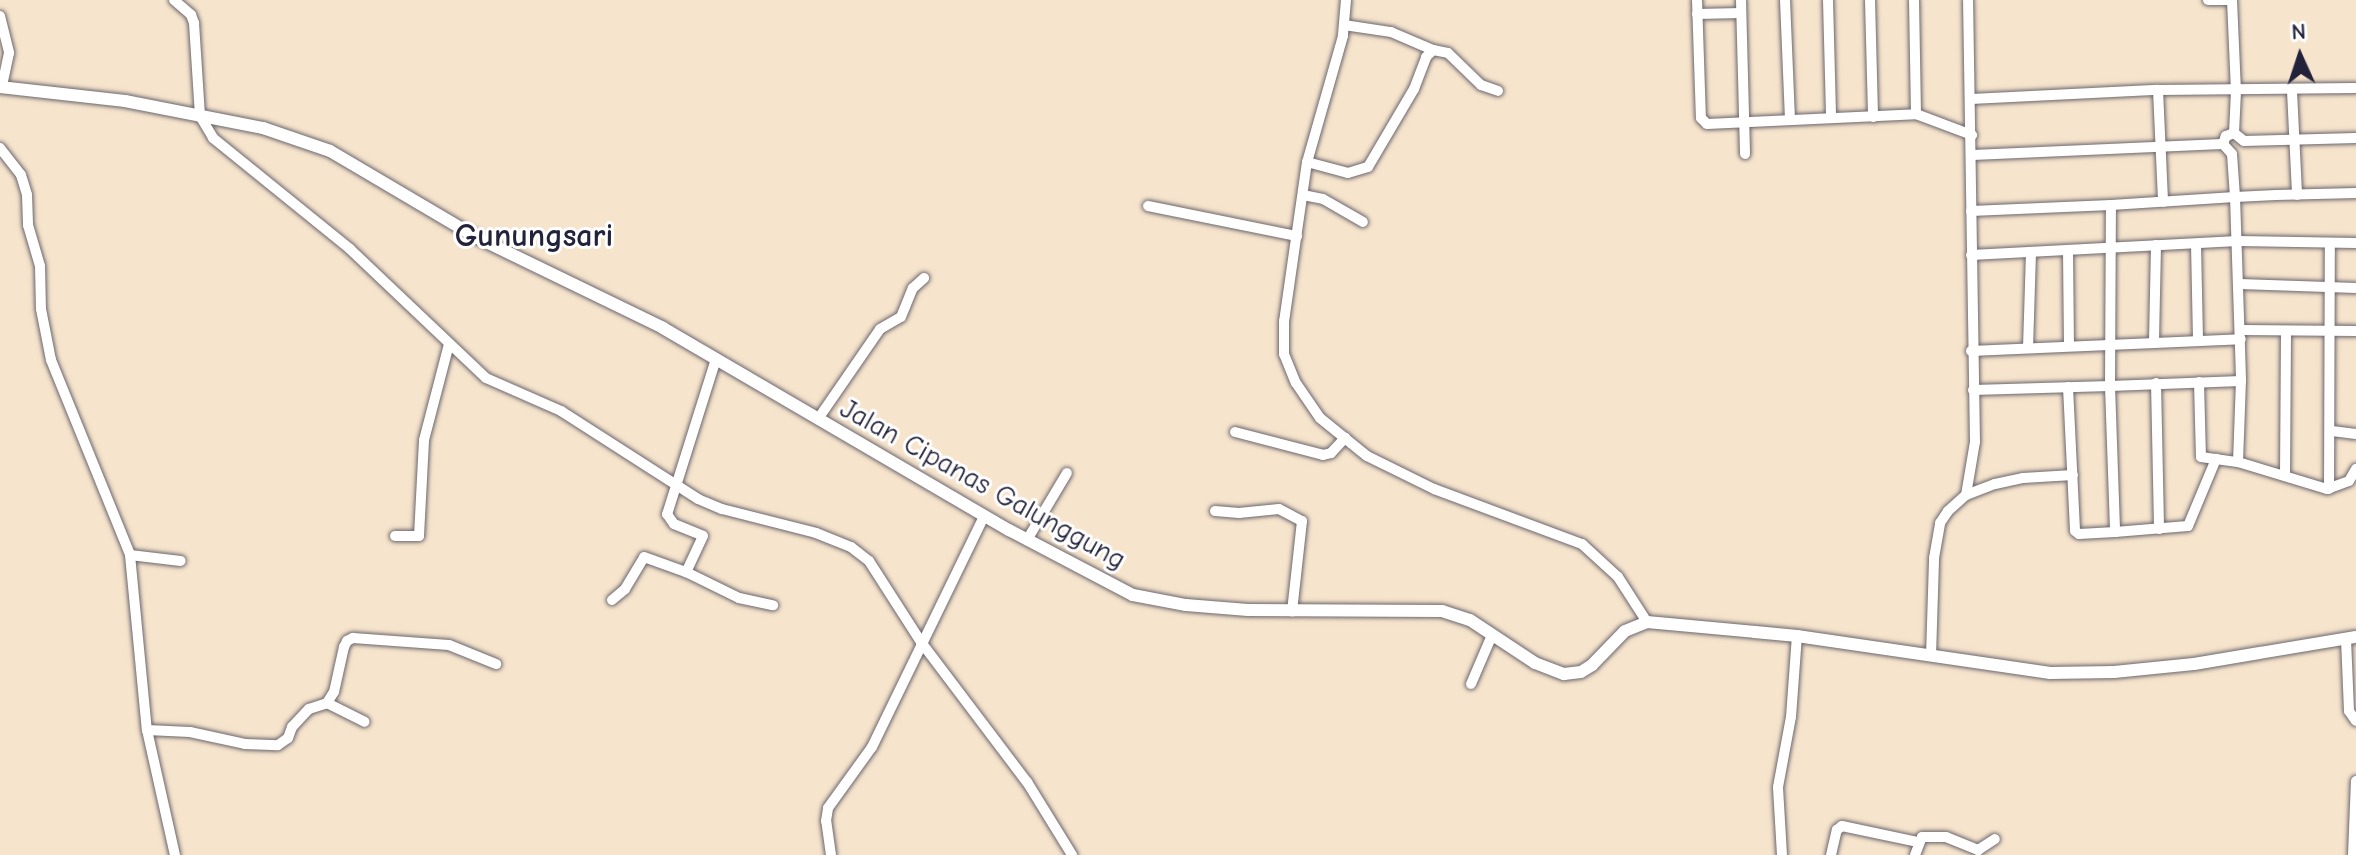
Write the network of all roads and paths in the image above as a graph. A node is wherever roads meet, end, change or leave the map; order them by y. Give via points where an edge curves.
1 (174, 0) edge
2 (1346, 0) edge
3 (1697, 0) edge
4 (1741, 0) edge
5 (1785, 0) edge
6 (1828, 0) edge
7 (1870, 0) edge
8 (1914, 0) edge
9 (1968, 0) edge
10 (2208, 0) edge
11 (2231, 0) edge
12 (1741, 13) junction
13 (1697, 14) junction
14 (0, 16) edge
15 (1344, 25) junction
16 (1433, 50) junction
17 (1, 87) edge
18 (2356, 88) edge
19 (2158, 90) junction
20 (1498, 91) dead end
21 (2236, 91) junction
22 (2292, 91) junction
23 (1971, 99) junction
24 (1916, 114) junction
25 (206, 117) junction
26 (1831, 117) junction
27 (1873, 117) junction
28 (1790, 119) junction
29 (1744, 122) junction
30 (2234, 133) junction
31 (1972, 135) junction
32 (2356, 138) edge
33 (2294, 140) junction
34 (2244, 141) junction
35 (2223, 144) junction
36 (0, 148) edge
37 (2161, 148) junction
38 (1745, 154) dead end
39 (2232, 154) junction
40 (1972, 155) junction
41 (1307, 162) junction
42 (2356, 193) edge
43 (1303, 195) junction
44 (2297, 195) junction
45 (2235, 197) junction
46 (2163, 202) junction
47 (2111, 205) junction
48 (1148, 206) dead end
49 (1971, 211) junction
50 (1363, 222) dead end
51 (1297, 236) junction
52 (2238, 241) junction
53 (2330, 243) junction
54 (2356, 243) edge
55 (2196, 244) junction
56 (2156, 245) junction
57 (2111, 246) junction
58 (2068, 251) junction
59 (2031, 253) junction
60 (1971, 255) junction
61 (924, 278) dead end
62 (2240, 284) junction
63 (2333, 288) junction
64 (2356, 288) edge
65 (2286, 331) junction
66 (2356, 331) edge
67 (2333, 332) junction
68 (2241, 335) junction
69 (2198, 340) junction
70 (2154, 341) junction
71 (2111, 342) junction
72 (449, 344) junction
73 (2069, 344) junction
74 (2028, 348) junction
75 (1971, 351) junction
76 (716, 359) junction
77 (2241, 381) junction
78 (2199, 382) junction
79 (2156, 383) junction
80 (2110, 386) junction
81 (2068, 387) junction
82 (1973, 390) junction
83 (818, 419) junction
84 (2332, 431) junction
85 (1235, 432) dead end
86 (2356, 434) edge
87 (1345, 438) junction
88 (2216, 459) junction
89 (2238, 462) junction
90 (2356, 469) edge
91 (1067, 473) dead end
92 (2073, 475) junction
93 (2285, 476) junction
94 (675, 483) junction
95 (2329, 489) junction
96 (1966, 495) junction
97 (1215, 511) dead end
98 (984, 516) junction
99 (2159, 529) junction
100 (2115, 532) junction
101 (395, 536) dead end
102 (1027, 540) junction
103 (130, 555) junction
104 (181, 561) dead end
105 (686, 572) junction
106 (612, 600) dead end
107 (773, 605) dead end
108 (1292, 606) junction
109 (1647, 622) junction
110 (1492, 635) junction
111 (1797, 636) junction
112 (2351, 638) edge
113 (921, 642) junction
114 (1931, 656) junction
115 (496, 664) dead end
116 (1471, 684) dead end
117 (327, 703) junction
118 (2356, 721) edge
119 (365, 722) dead end
120 (147, 730) junction
121 (2356, 781) edge
122 (1995, 839) dead end
123 (1918, 842) junction
124 (175, 855) edge
125 (831, 855) edge
126 (1072, 855) edge
127 (1783, 855) edge
128 (1831, 855) edge
129 (1915, 855) edge
130 (2353, 855) edge

1 - 25 street via 194,23
2 - 15 street
3 - 13 street
4 - 12 street
5 - 28 street
6 - 26 street
7 - 27 street
8 - 24 street
9 - 23 street
10 - 11 street
11 - 21 street
12 - 13 street
12 - 29 street
13 - 29 street via 1702,121
14 - 17 street via 9,53
15 - 16 street via 1391,32
15 - 41 street
16 - 20 street via 1448,53 1481,85
16 - 41 street via 1368,167 1348,173
17 - 25 street, Jalan Cipanas Galunggung via 77,94
18 - 22 street
19 - 21 street
19 - 23 street
19 - 37 street
21 - 22 street
21 - 30 street
22 - 33 street
23 - 31 street
24 - 27 street
24 - 31 street
25 - 72 street via 213,138 350,249
25 - 76 street, Jalan Cipanas Galunggung via 263,128 330,151 476,237
26 - 27 street
26 - 28 street
28 - 29 street
29 - 38 street
30 - 34 street
30 - 35 street
31 - 40 street
32 - 33 street
33 - 34 street
33 - 44 street
34 - 39 street via 2244,148
35 - 37 street
35 - 39 street
36 - 103 street via 21,175 27,195 51,360
37 - 40 street
37 - 46 street
39 - 45 street
40 - 49 street
41 - 43 street
42 - 44 street
43 - 50 street via 1323,199
43 - 51 street
44 - 45 street
45 - 46 street
45 - 52 street
46 - 47 street
47 - 49 street
47 - 57 street
48 - 51 street
49 - 60 street
51 - 87 street via 1284,354 1320,418
52 - 53 street
52 - 55 street
52 - 62 street
53 - 54 street
53 - 63 street
55 - 56 street
55 - 69 street
56 - 57 street
56 - 70 street
57 - 58 street
57 - 71 street
58 - 59 street
58 - 73 street
59 - 60 street
59 - 74 street
60 - 75 street
61 - 83 street via 913,288 901,317 880,329
62 - 63 street
62 - 68 street
63 - 64 street
63 - 67 street
65 - 67 street
65 - 68 street
65 - 93 street
66 - 67 street
67 - 84 street
68 - 69 street
68 - 77 street
69 - 70 street
70 - 71 street
71 - 73 street
71 - 80 street
72 - 94 street via 486,378 561,411
72 - 101 street via 424,440 419,536
73 - 74 street
74 - 75 street
75 - 82 street
76 - 83 street, Jalan Cipanas Galunggung
76 - 94 street
77 - 78 street
77 - 89 street
78 - 79 street
78 - 88 street via 2199,454
79 - 80 street
79 - 99 street
80 - 81 street
80 - 100 street
81 - 82 street
81 - 92 street
82 - 96 street via 1975,442
83 - 98 street, Jalan Cipanas Galunggung
84 - 86 street
84 - 95 street
85 - 87 street via 1323,455
87 - 109 street via 1367,456 1434,489 1582,544 1618,577
88 - 89 street
88 - 99 street via 2188,526
89 - 93 street
90 - 95 street via 2349,481
91 - 102 street
92 - 96 street via 2023,478
92 - 100 street via 2075,531
93 - 95 street
94 - 105 street via 668,518 703,536
94 - 113 street via 722,509 851,547 869,561
96 - 114 street via 1940,523
97 - 108 street via 1281,509 1302,521
98 - 102 street, Jalan Cipanas Galunggung
98 - 113 street
99 - 100 street
102 - 108 street, Jalan Cipanas Galunggung via 1133,595 1186,605
103 - 104 street
103 - 120 street
105 - 106 street via 644,557
105 - 107 street via 739,598
108 - 110 street, Jalan Cipanas Galunggung via 1442,611 1470,620
109 - 110 street, Jalan Cipanas Galunggung via 1625,631 1581,672 1564,674 1535,663
109 - 111 street
110 - 116 street
111 - 114 street
111 - 127 street via 1791,717 1778,787
112 - 114 street via 2114,672 2050,673
112 - 118 street via 2346,661 2349,711
113 - 125 street via 872,747 828,808
113 - 126 street via 1027,782
115 - 117 street via 449,645 353,638 344,647
117 - 119 street
117 - 120 street via 309,709 278,745
120 - 124 street
121 - 130 street
122 - 123 street via 1978,850 1936,835
123 - 128 street via 1842,826
123 - 129 street

